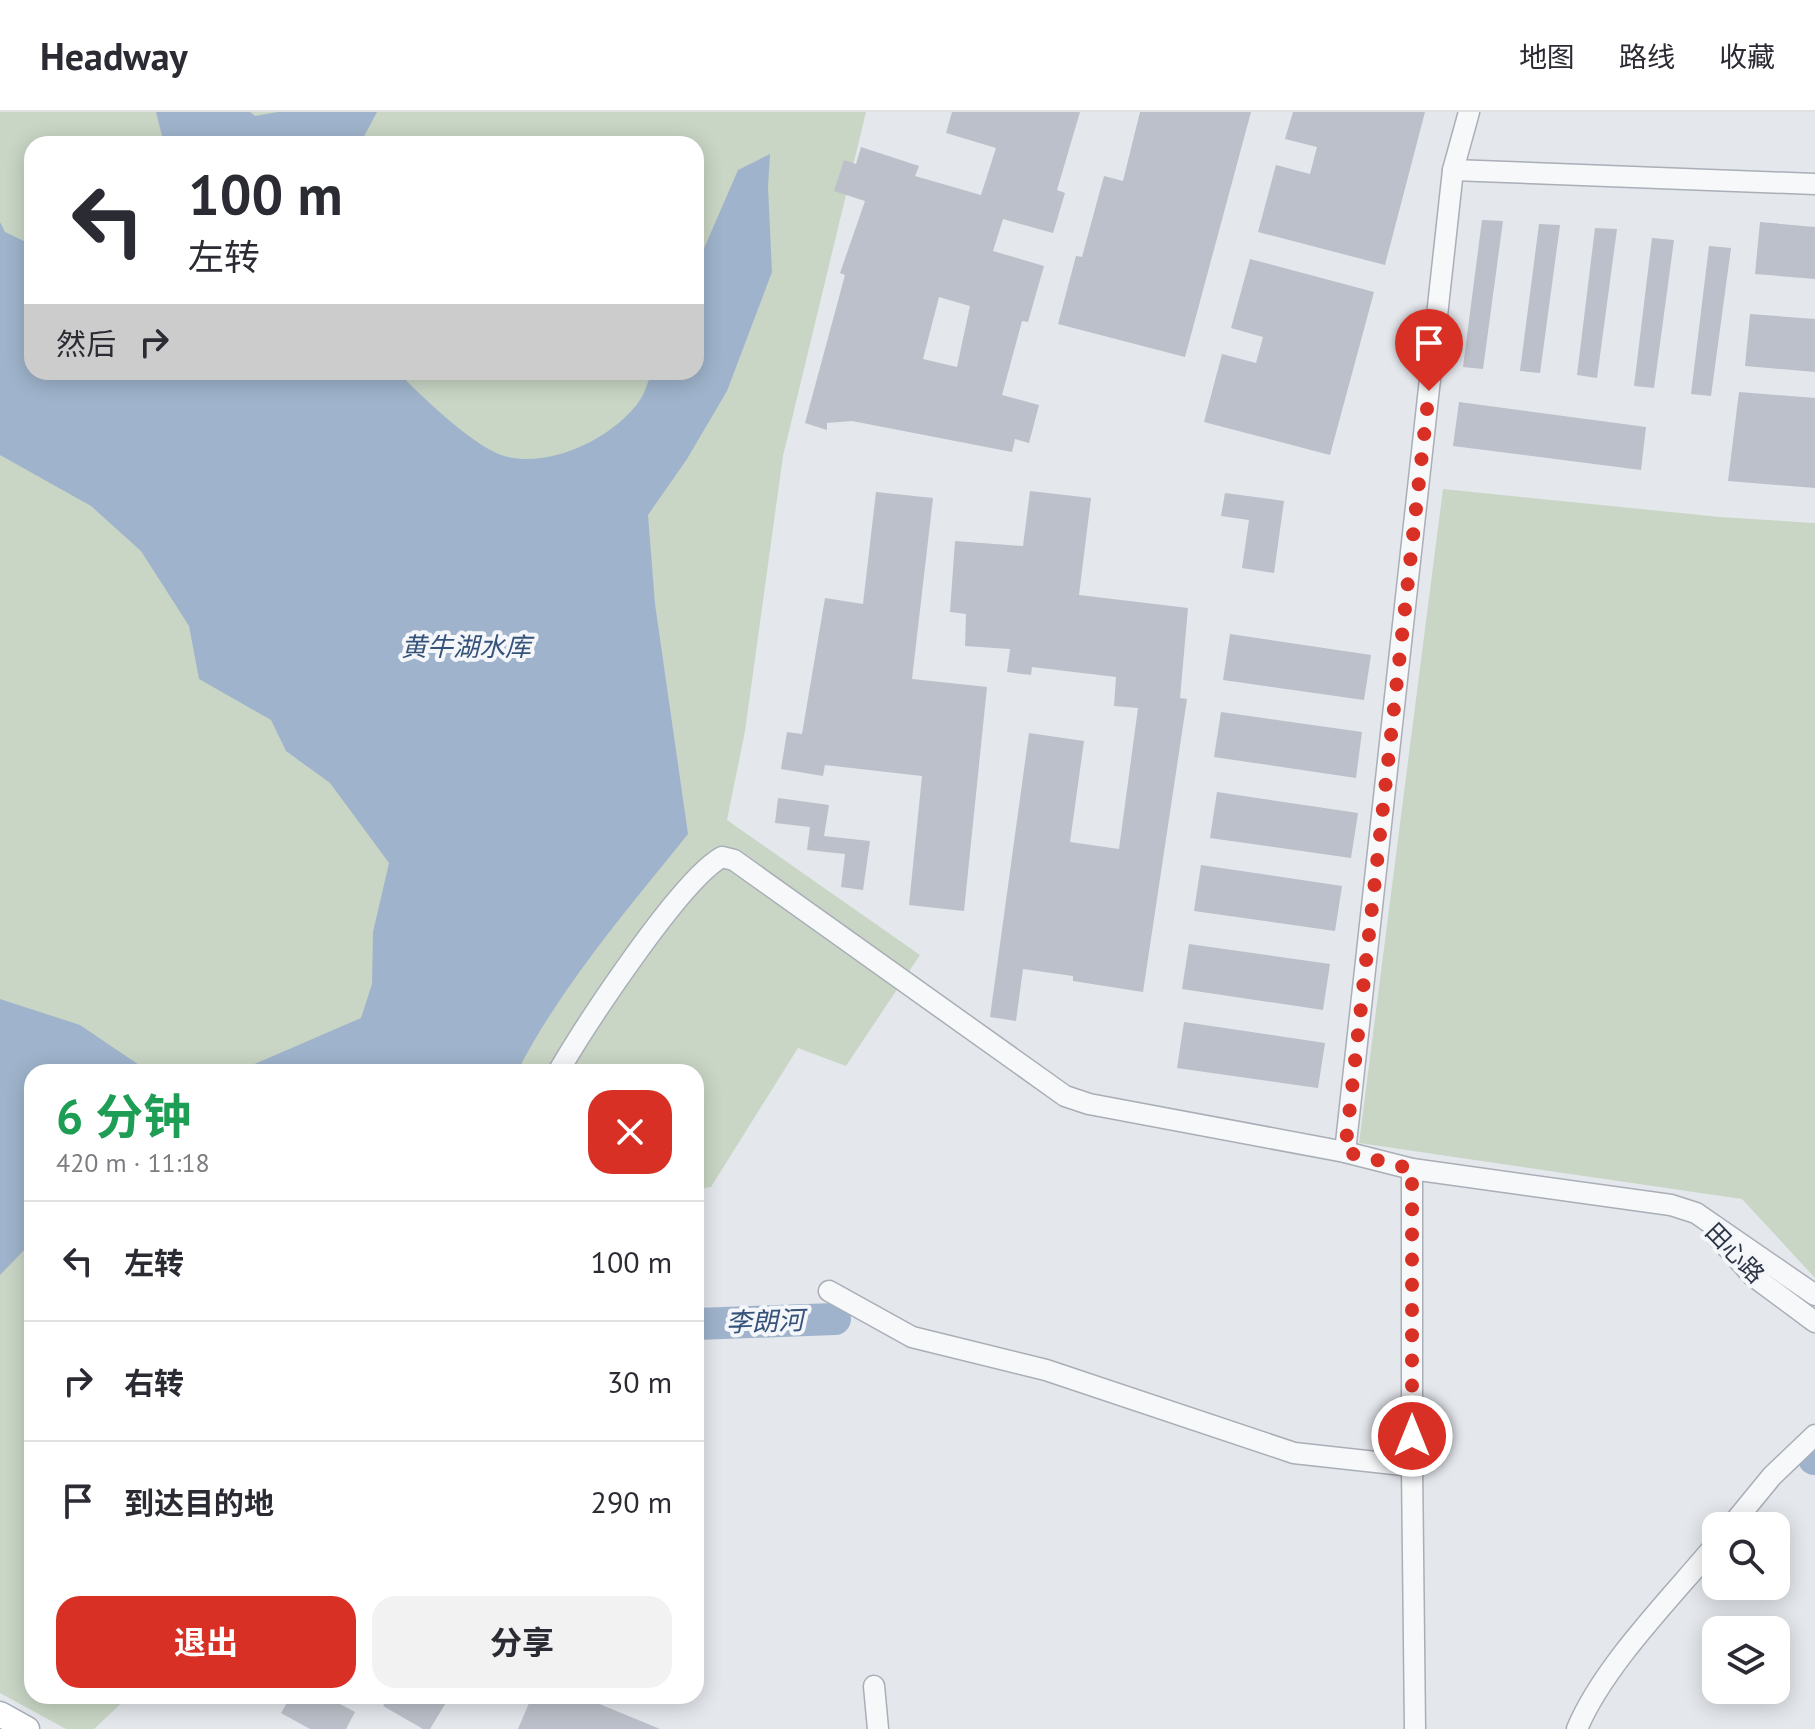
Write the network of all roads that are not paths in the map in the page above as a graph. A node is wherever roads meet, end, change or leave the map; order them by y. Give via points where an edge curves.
1 (1469, 112) edge
2 (1453, 170) junction
3 (1815, 184) edge
4 (563, 1064) edge
5 (1345, 1152) junction
6 (1412, 1169) junction
7 (1696, 1213) junction
8 (829, 1291) dead end
9 (1815, 1295) edge
10 (1815, 1322) edge
11 (1815, 1435) edge
12 (1412, 1466) junction
13 (1742, 1512) edge
14 (1702, 1561) edge
15 (874, 1686) dead end
16 (0, 1714) edge
17 (27, 1729) edge
18 (878, 1729) edge
19 (1415, 1729) edge
20 (1577, 1729) edge

1 - 2 street
2 - 3 street
2 - 5 street
4 - 5 street via 694,879 722,857 734,860 1065,1096
5 - 6 street
6 - 7 street via 1671,1205
6 - 12 street
7 - 9 street, 田心路
7 - 10 street, 田心路 via 1753,1276
8 - 12 street via 912,1337 1046,1370 1294,1453
11 - 13 street
12 - 19 street
14 - 20 street via 1627,1651
15 - 18 street
16 - 17 main road

